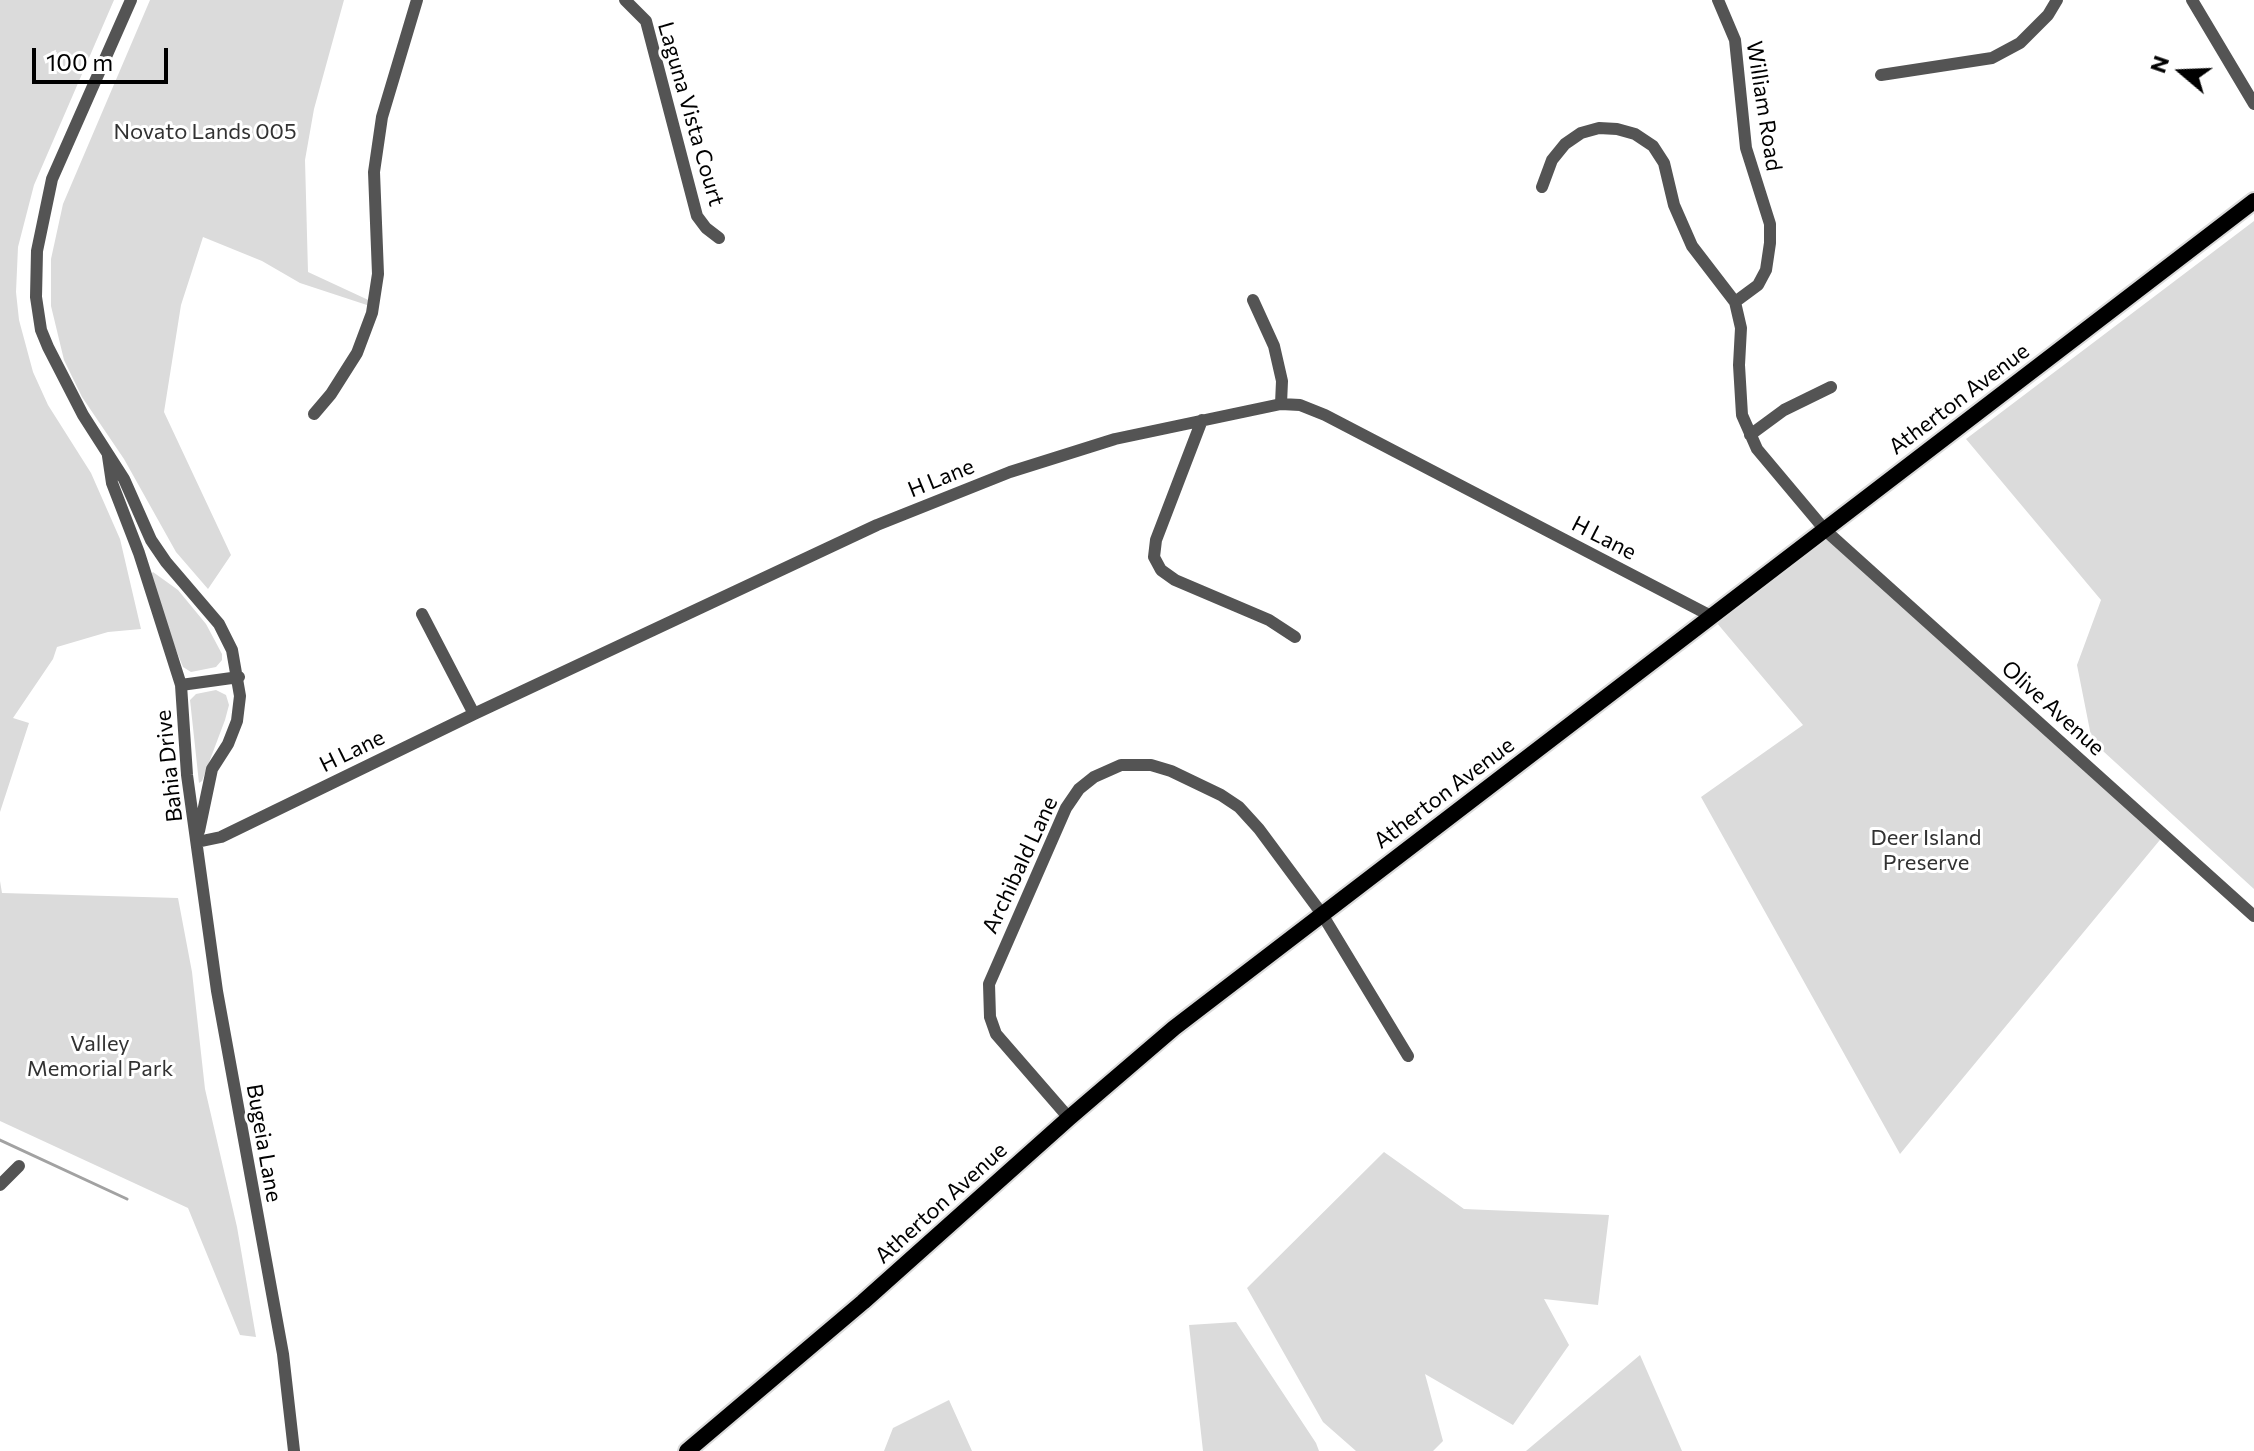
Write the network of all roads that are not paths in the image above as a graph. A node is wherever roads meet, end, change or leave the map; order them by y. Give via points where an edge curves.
1 (131, 0) edge
2 (417, 0) edge
3 (625, 0) edge
4 (1718, 0) edge
5 (2057, 0) edge
6 (2192, 0) edge
7 (1881, 75) dead end
8 (2254, 104) edge
9 (1542, 187) dead end
10 (2254, 201) edge
11 (719, 238) dead end
12 (1253, 300) dead end
13 (1735, 302) junction
14 (1831, 387) dead end
15 (1281, 404) junction
16 (314, 414) dead end
17 (1202, 420) junction
18 (1750, 435) junction
19 (108, 456) junction
20 (1825, 530) junction
21 (422, 614) dead end
22 (1711, 616) junction
23 (1295, 637) dead end
24 (239, 677) junction
25 (181, 685) junction
26 (474, 714) junction
27 (197, 842) junction
28 (1322, 914) junction
29 (2254, 916) edge
30 (1408, 1056) dead end
31 (1069, 1118) junction
32 (19, 1166) dead end
33 (0, 1185) edge
34 (294, 1451) edge
35 (687, 1451) edge

1 - 19 street, Bahia Drive via 52,179 37,251 41,330
2 - 16 street via 382,117 374,172 378,274 372,313 357,353
3 - 11 street, Laguna Vista Court via 646,21 697,216
4 - 13 street, William Road via 1735,40 1746,148 1770,224 1766,270 1758,285
5 - 7 street via 2020,43 1992,58
6 - 8 street
9 - 13 street via 1552,160 1581,133 1599,128 1635,134 1653,146 1664,163 1681,225
10 - 20 main road, Atherton Avenue
12 - 15 street via 1274,346
13 - 18 street via 1741,328 1742,415
14 - 18 street via 1784,410
15 - 17 street, H Lane
15 - 22 street, H Lane via 1325,415
17 - 23 street via 1154,557 1175,580 1269,620
17 - 26 street, H Lane via 1115,439 1010,472 877,525
18 - 20 street, Olive Avenue
19 - 24 street, Bahia Drive via 151,540 219,624
19 - 25 street, Bahia Drive via 112,483
20 - 22 main road, Atherton Avenue
20 - 29 street, Olive Avenue
21 - 26 street
22 - 28 main road, Atherton Avenue
24 - 25 street
24 - 27 street, Bahia Drive via 237,721 212,769
25 - 27 street, Bahia Drive
26 - 27 street, H Lane via 221,837
27 - 34 street, Bugeia Lane via 226,1044 283,1354
28 - 30 street, Archibald Lane
28 - 31 main road, Atherton Avenue via 1174,1028
28 - 31 street, Archibald Lane via 1239,807 1204,785 1137,764 1107,770 1079,789 1008,937 988,1000 996,1034
31 - 35 main road, Atherton Avenue
32 - 33 street

